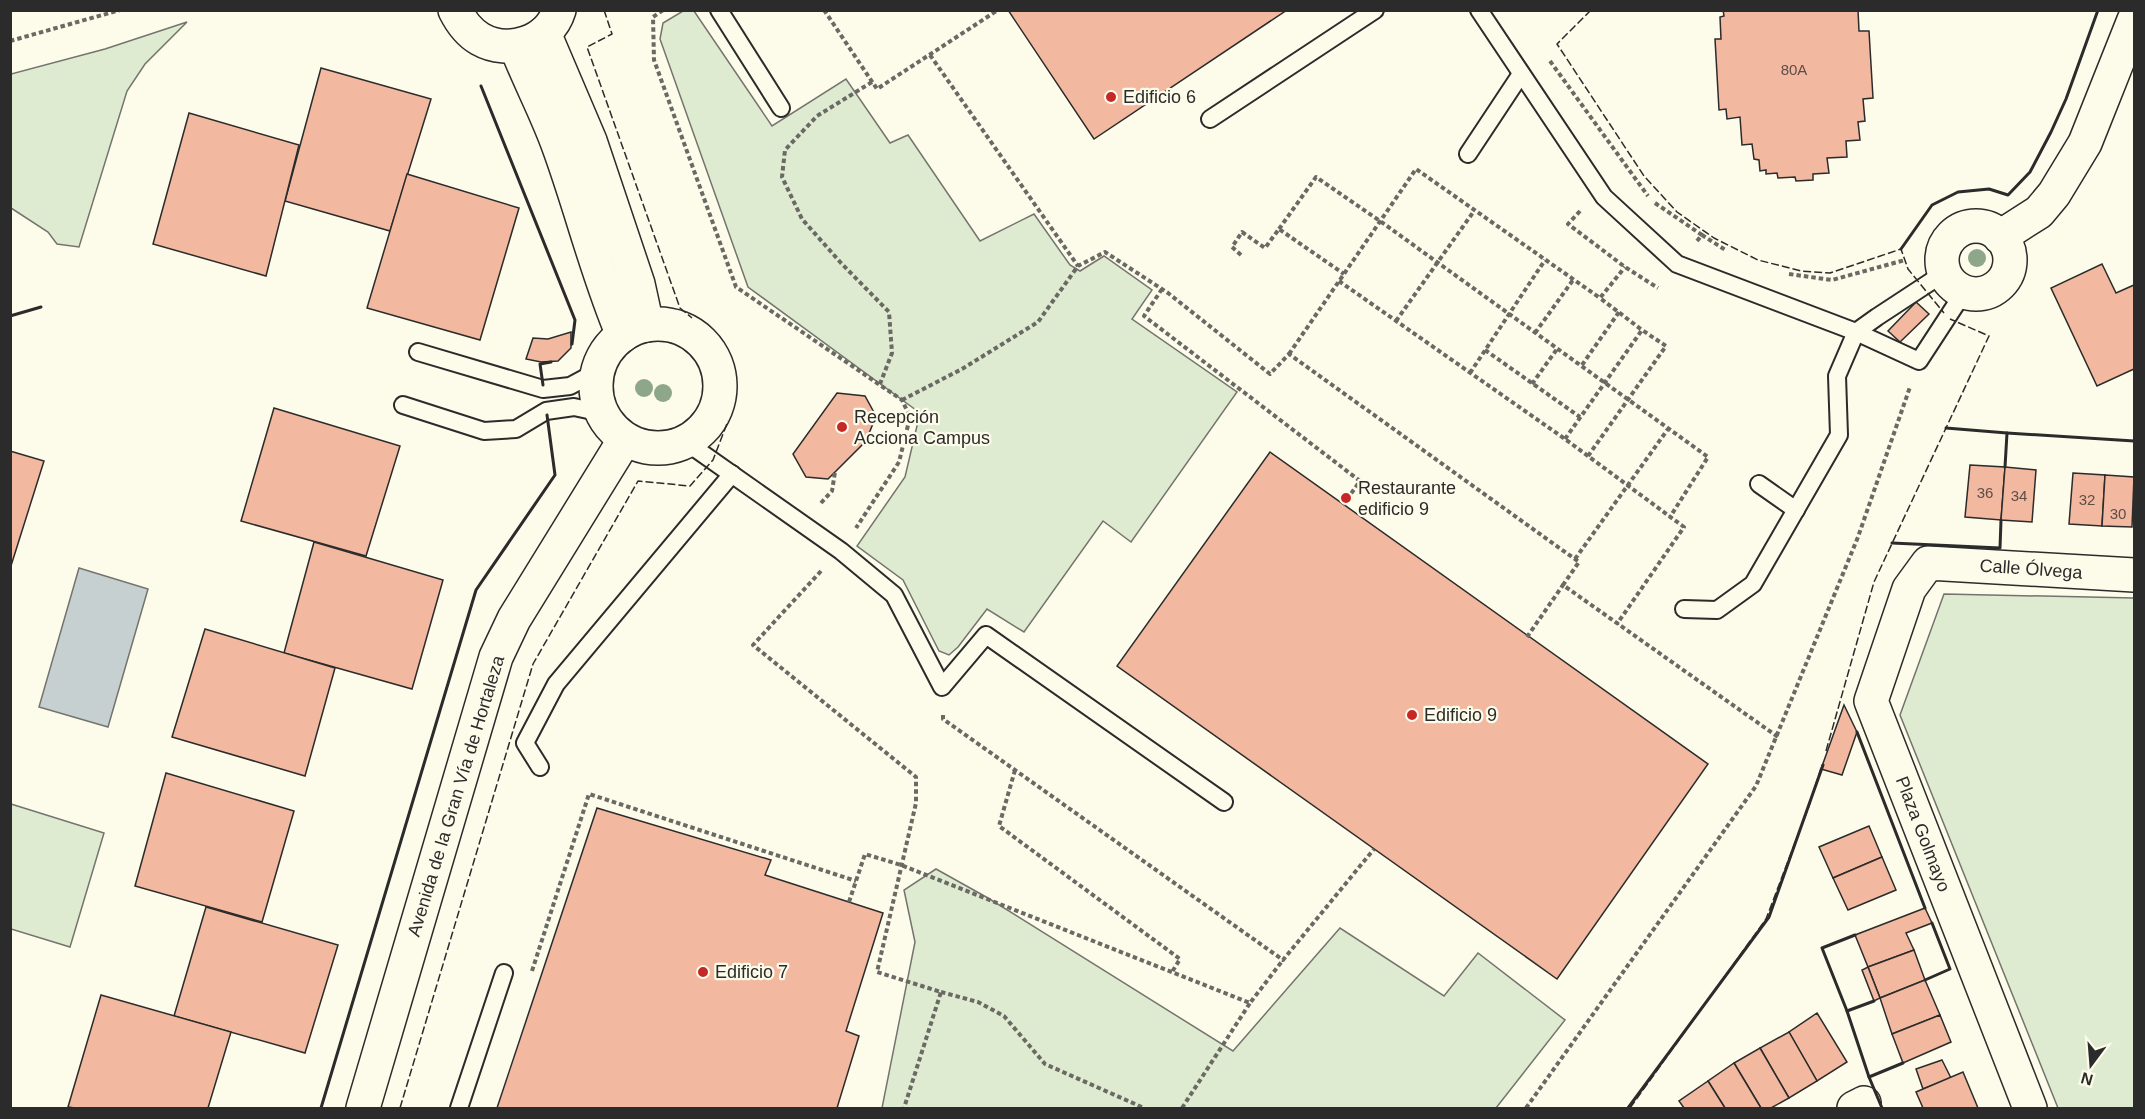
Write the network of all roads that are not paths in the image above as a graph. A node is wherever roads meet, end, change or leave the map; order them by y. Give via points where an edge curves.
1 (455, 10) edge
2 (719, 10) edge
3 (1375, 10) edge
4 (1479, 10) edge
5 (2134, 20) edge
6 (539, 30) edge
7 (1521, 74) junction
8 (781, 108) dead end
9 (1210, 119) dead end
10 (1468, 154) dead end
11 (2000, 237) junction
12 (1954, 283) junction
13 (635, 330) junction
14 (1856, 333) junction
15 (418, 352) dead end
16 (598, 371) junction
17 (403, 405) dead end
18 (602, 413) junction
19 (625, 439) junction
20 (686, 442) junction
21 (732, 474) junction
22 (1759, 484) dead end
23 (1796, 510) junction
24 (1928, 563) joint
25 (2134, 575) edge
26 (1684, 609) dead end
27 (540, 767) dead end
28 (1224, 802) dead end
29 (504, 974) dead end
30 (363, 1108) edge
31 (459, 1108) edge
32 (2030, 1108) edge

1 - 6 street via 464,26 479,39 496,46
2 - 8 lane
3 - 9 lane
4 - 7 lane
5 - 11 street via 2085,143 2054,194 2039,212
6 - 13 street via 528,79 559,146 606,295
7 - 10 lane
7 - 14 lane via 1604,197 1677,264
11 - 12 street via 2010,264 2002,283 1974,294
11 - 12 street via 1991,230 1968,227 1948,240 1942,262
12 - 14 lane via 1877,317
12 - 14 lane via 1919,361
13 - 16 street via 610,347
13 - 20 street via 666,325 685,331 701,342 713,358 719,396 713,415
14 - 23 lane via 1838,376 1839,435
15 - 16 lane via 543,389 570,386
16 - 18 street via 596,397
17 - 18 lane via 484,431 516,429 546,411 574,407
18 - 19 street via 611,428
19 - 20 street via 644,447 665,448
19 - 30 street, Avenida de la Gran Vía de Hortaleza via 514,619 496,657
20 - 21 lane
21 - 27 lane via 556,684 525,743
21 - 28 lane via 841,551 894,595 942,687 986,635
22 - 23 lane
23 - 26 lane via 1753,585 1717,610
24 - 25 street, Calle Ólvega
24 - 32 street, Plaza Golmayo via 1909,589 1871,701
29 - 31 lane

